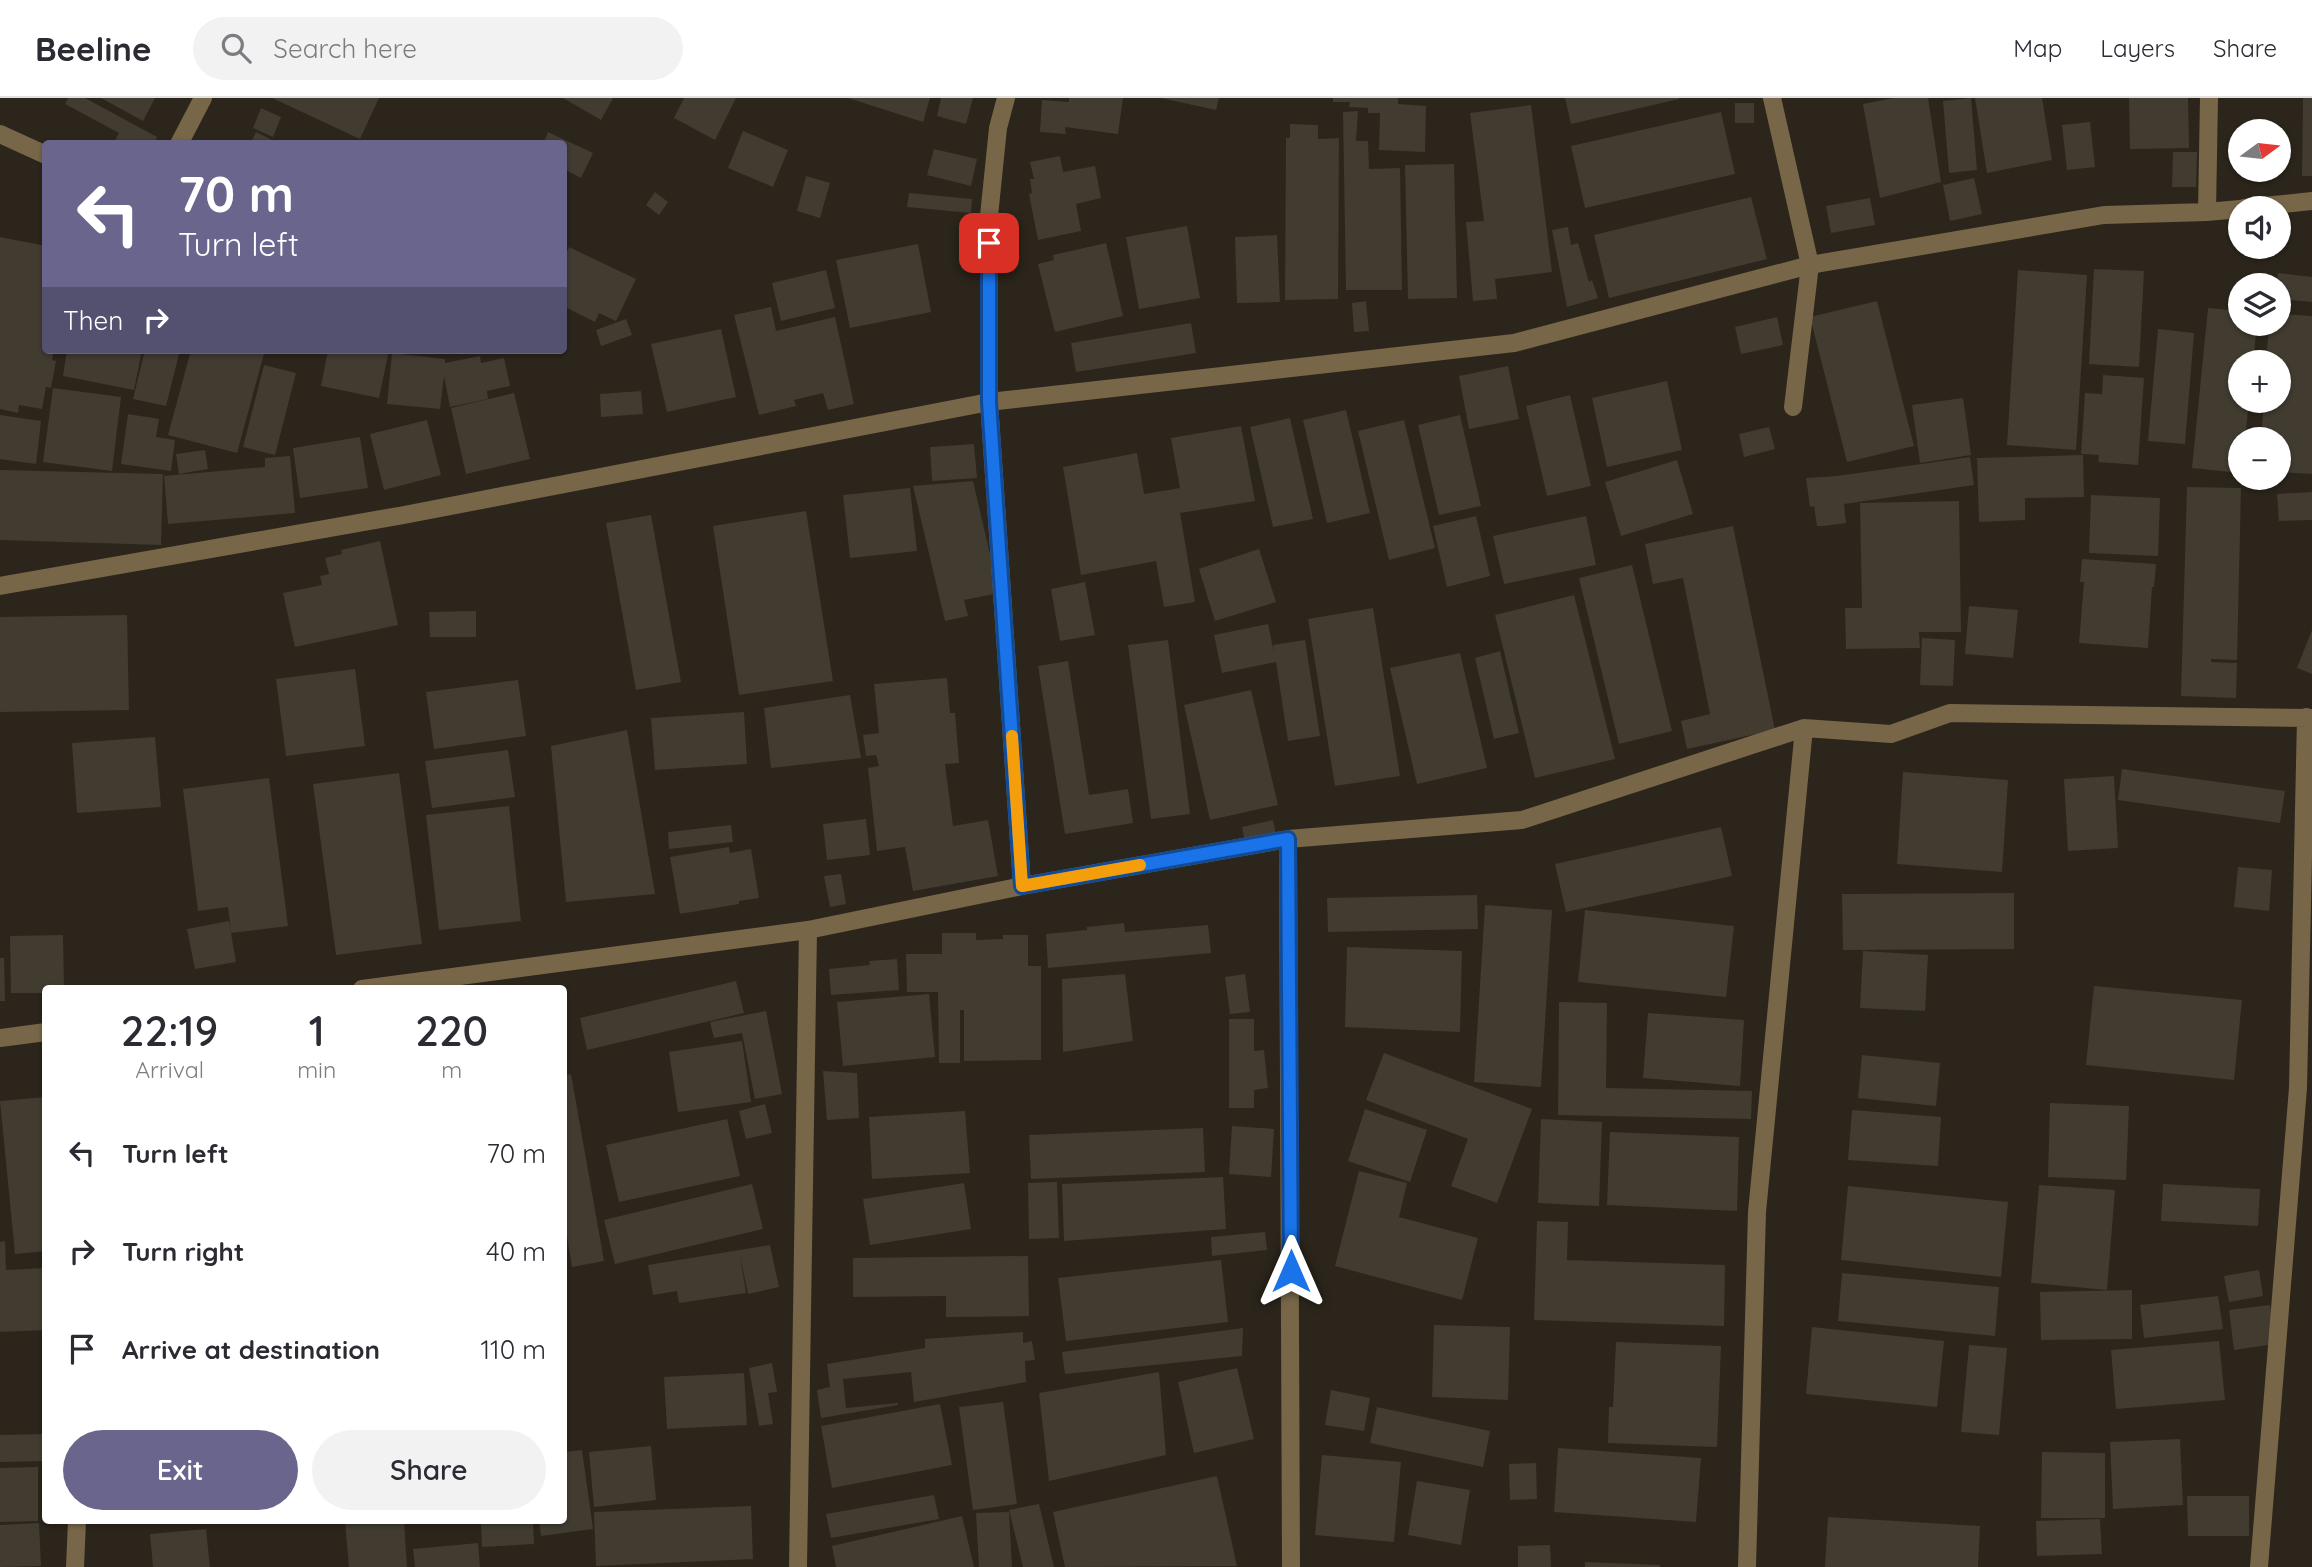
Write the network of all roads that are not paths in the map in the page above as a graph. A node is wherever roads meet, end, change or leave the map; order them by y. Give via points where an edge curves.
1 (203, 98) edge
2 (1006, 98) edge
3 (1773, 98) edge
4 (2209, 98) edge
5 (0, 134) edge
6 (180, 140) edge
7 (42, 153) edge
8 (2312, 201) edge
9 (2291, 203) edge
10 (2228, 210) edge
11 (2207, 212) junction
12 (1810, 265) junction
13 (989, 402) junction
14 (1793, 407) dead end
15 (0, 586) edge
16 (2309, 718) edge
17 (1804, 728) junction
18 (1288, 839) junction
19 (1022, 886) junction
20 (807, 930) junction
21 (392, 985) edge
22 (42, 1035) edge
23 (0, 1038) edge
24 (77, 1524) edge
25 (75, 1567) edge
26 (797, 1567) edge
27 (1291, 1567) edge
28 (1747, 1567) edge
29 (2259, 1567) edge

1 - 6 street
2 - 13 street via 998,128 989,216
3 - 12 street
4 - 11 street
5 - 7 street
8 - 9 street
10 - 11 street
11 - 12 street via 2104,215
12 - 13 street via 1514,343
12 - 14 street
13 - 15 street
13 - 19 street
16 - 17 street via 1950,713 1891,734
16 - 29 street via 2298,1088
17 - 18 street via 1522,820
17 - 28 street via 1757,1212
18 - 19 street
18 - 27 street
19 - 20 street
20 - 21 street
20 - 26 street
22 - 23 street
24 - 25 street

